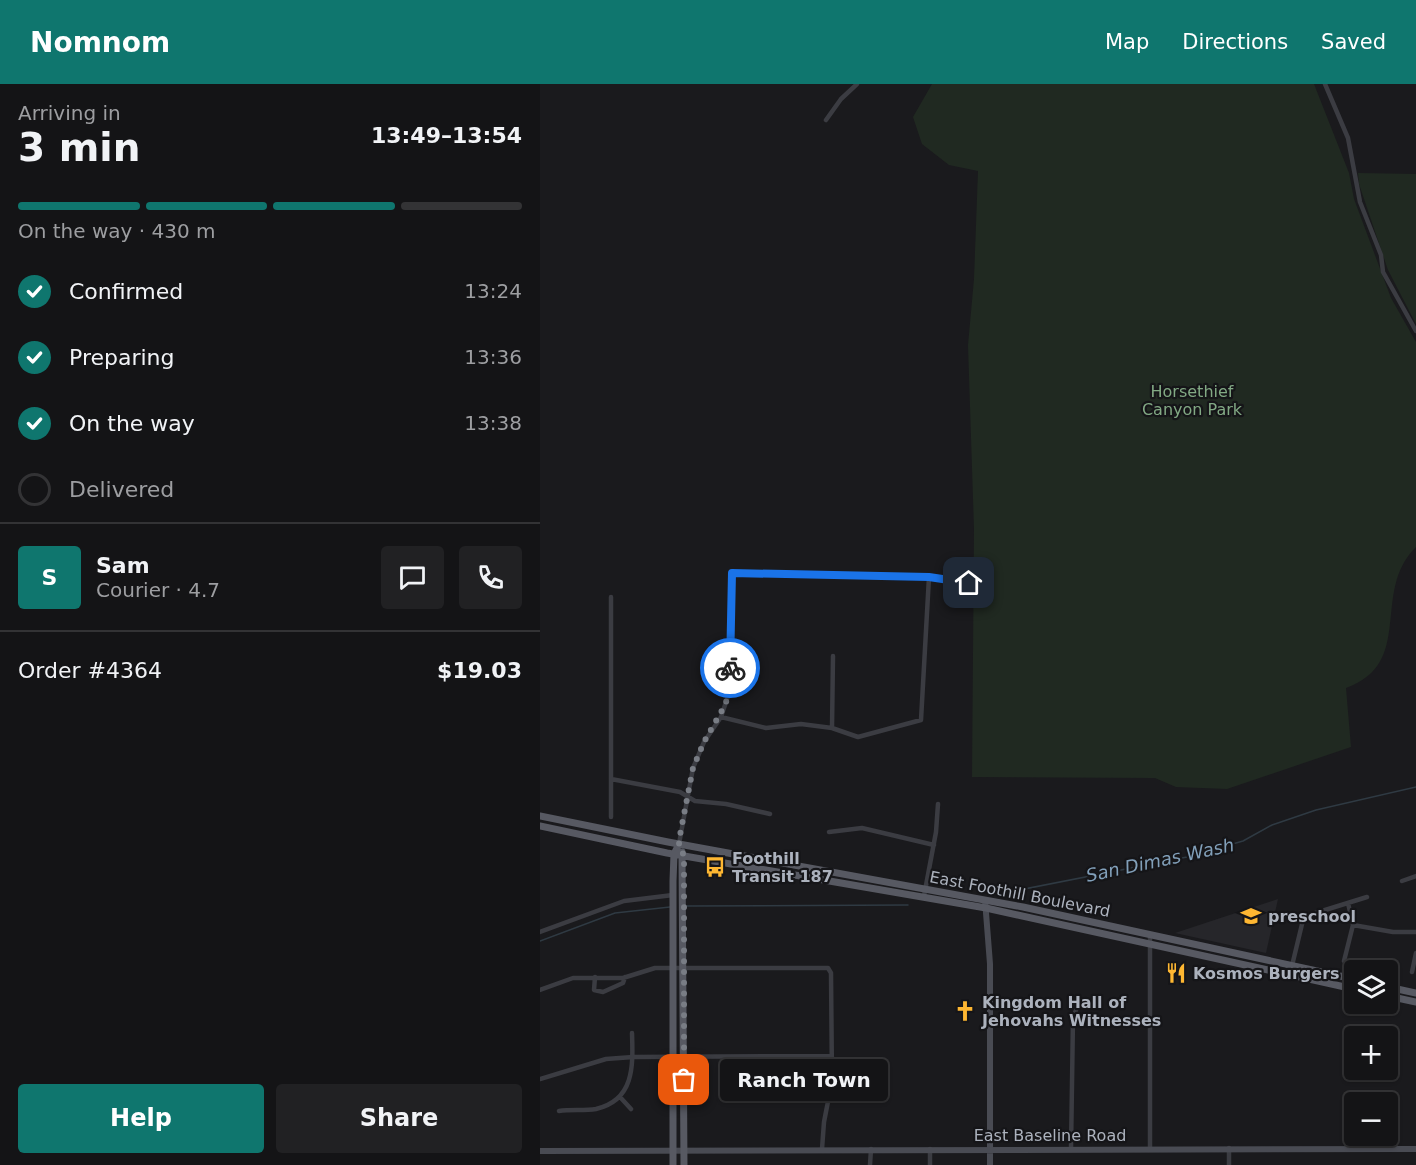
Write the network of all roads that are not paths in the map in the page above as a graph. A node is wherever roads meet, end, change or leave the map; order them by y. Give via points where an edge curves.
1 (857, 84) edge
2 (1325, 84) edge
3 (826, 120) dead end
4 (1416, 331) edge
5 (929, 577) junction
6 (969, 583) dead end
7 (611, 597) dead end
8 (833, 656) dead end
9 (721, 717) junction
10 (832, 728) junction
11 (611, 779) junction
12 (687, 797) junction
13 (938, 804) dead end
14 (770, 814) dead end
15 (540, 816) edge
16 (611, 817) dead end
17 (540, 826) edge
18 (829, 832) dead end
19 (679, 844) junction
20 (934, 845) junction
21 (674, 854) junction
22 (684, 856) junction
23 (1416, 877) edge
24 (1402, 881) dead end
25 (925, 892) junction
26 (1367, 897) dead end
27 (674, 902) junction
28 (1348, 903) junction
29 (986, 904) junction
30 (1353, 925) junction
31 (540, 932) edge
32 (1416, 932) edge
33 (1150, 935) junction
34 (1150, 944) junction
35 (1416, 953) edge
36 (1344, 960) edge
37 (1292, 966) junction
38 (683, 967) junction
39 (674, 968) junction
40 (1412, 972) dead end
41 (1290, 974) junction
42 (595, 977) junction
43 (625, 977) junction
44 (1344, 977) edge
45 (1344, 986) edge
46 (1398, 989) edge
47 (540, 990) edge
48 (1416, 993) edge
49 (1398, 998) edge
50 (1416, 1002) edge
51 (1076, 1010) dead end
52 (632, 1033) dead end
53 (673, 1056) junction
54 (683, 1056) junction
55 (832, 1056) junction
56 (633, 1057) junction
57 (540, 1079) edge
58 (620, 1097) junction
59 (631, 1109) dead end
60 (559, 1111) dead end
61 (1150, 1148) junction
62 (673, 1149) junction
63 (684, 1149) junction
64 (822, 1149) junction
65 (871, 1149) junction
66 (930, 1149) junction
67 (990, 1149) junction
68 (1071, 1149) junction
69 (1229, 1149) junction
70 (1416, 1149) edge
71 (540, 1151) edge
72 (673, 1165) edge
73 (684, 1165) edge
74 (870, 1165) edge
75 (930, 1165) edge
76 (990, 1165) edge
77 (1229, 1165) edge

1 - 3 street
2 - 4 street via 1348,138 1360,202 1381,255 1383,272
5 - 6 street
5 - 9 street via 732,573 729,693
5 - 10 street via 921,720 858,737
7 - 11 street
8 - 10 street
9 - 10 street via 766,728 801,724
9 - 12 street via 696,759
11 - 12 street via 680,792
11 - 16 street
12 - 14 street
12 - 19 street
13 - 20 street
15 - 19 main road, East Foothill Boulevard
17 - 21 main road, East Foothill Boulevard
18 - 20 street via 862,828
19 - 21 main road
19 - 22 main road
19 - 25 main road, East Foothill Boulevard
20 - 25 street
21 - 22 main road, East Foothill Boulevard
21 - 27 main road
22 - 25 main road, East Foothill Boulevard
22 - 38 main road
23 - 24 street
25 - 29 main road, East Foothill Boulevard
26 - 28 street
27 - 31 street via 624,901
27 - 39 main road
28 - 30 street
28 - 37 street via 1303,920
29 - 33 main road, East Foothill Boulevard
29 - 34 main road, East Foothill Boulevard
29 - 67 main road
30 - 32 street
30 - 36 street
33 - 34 street
33 - 37 main road, East Foothill Boulevard
34 - 41 main road, East Foothill Boulevard
34 - 61 street
35 - 40 street
37 - 41 street
37 - 44 main road, East Foothill Boulevard
38 - 39 street
38 - 54 main road
38 - 55 street via 828,968
39 - 43 street via 655,968
39 - 53 main road
41 - 45 main road, East Foothill Boulevard
42 - 43 street
42 - 43 street via 594,990 603,992 623,983
42 - 47 street via 573,978
46 - 48 main road
49 - 50 main road
51 - 68 street via 1072,1018
52 - 56 street
53 - 54 street
53 - 56 street
53 - 62 main road
54 - 55 street
54 - 63 main road
55 - 64 street
56 - 57 street via 606,1059
56 - 58 street via 629,1085
58 - 59 street
58 - 60 street via 594,1109
61 - 68 main road, East Baseline Road
61 - 69 main road, East Baseline Road
62 - 63 main road, East Baseline Road
62 - 71 main road, East Baseline Road
62 - 72 main road
63 - 64 main road, East Baseline Road
63 - 73 main road
64 - 65 main road, East Baseline Road
65 - 66 main road, East Baseline Road
65 - 74 street
66 - 67 main road, East Baseline Road
66 - 75 street
67 - 68 main road, East Baseline Road
67 - 76 main road
69 - 70 main road, East Baseline Road
69 - 77 street

